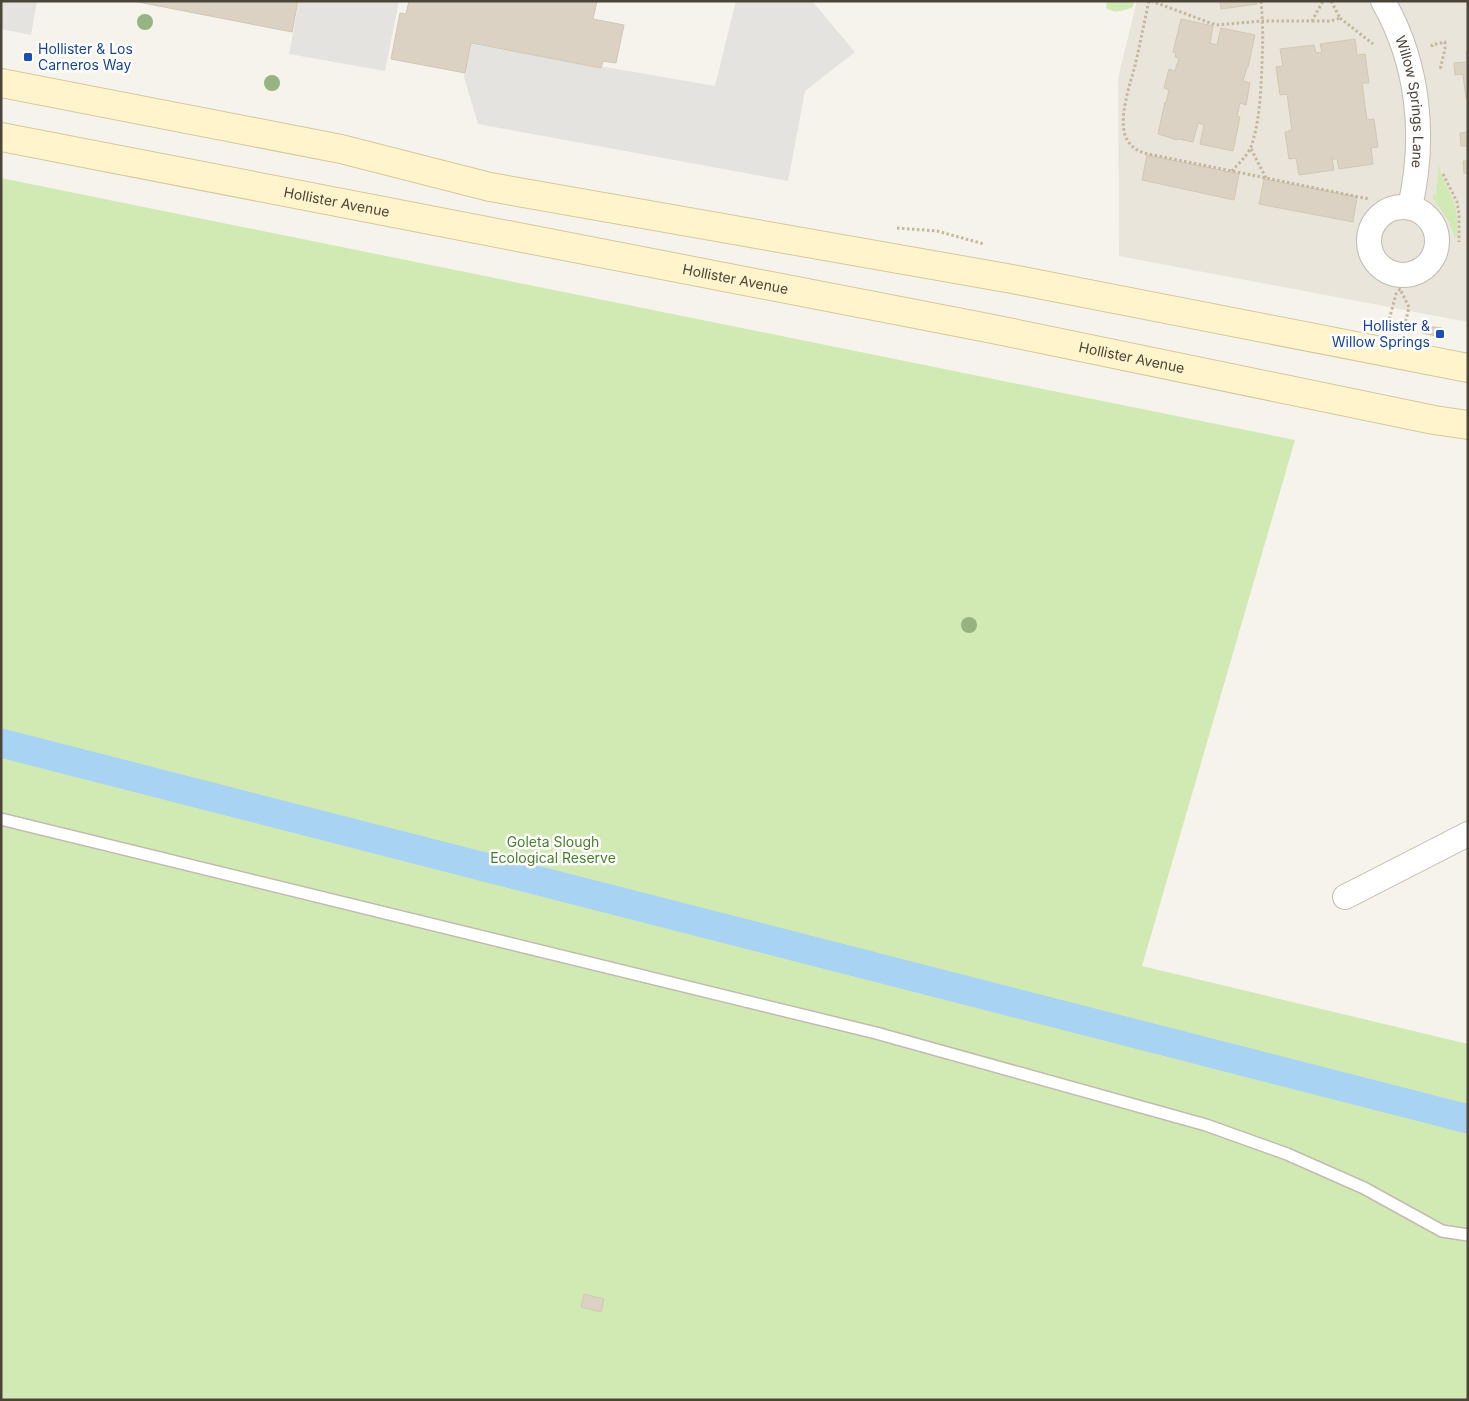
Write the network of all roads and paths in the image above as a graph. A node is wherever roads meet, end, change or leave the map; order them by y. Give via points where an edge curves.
1 (1150, 1) edge
2 (1261, 1) edge
3 (1323, 1) edge
4 (1331, 1) edge
5 (1383, 1) edge
6 (1340, 18) junction
7 (1263, 21) junction
8 (1312, 21) junction
9 (1432, 45) dead end
10 (1375, 46) dead end
11 (1440, 70) dead end
12 (1, 83) edge
13 (1, 137) edge
14 (1250, 148) junction
15 (1232, 171) junction
16 (1266, 178) junction
17 (1369, 198) dead end
18 (1410, 207) dead end
19 (890, 228) dead end
20 (990, 245) dead end
21 (1388, 326) dead end
22 (1404, 330) dead end
23 (1468, 368) edge
24 (1468, 425) edge
25 (1, 819) edge
26 (1468, 834) edge
27 (1346, 897) dead end
28 (1468, 1235) edge

1 - 7 path via 1216,25
1 - 15 path via 1127,98 1126,136 1136,150 1144,153
2 - 7 path
3 - 8 path
4 - 6 path
5 - 18 street, Willow Springs Lane via 1412,72 1416,100 1417,160
6 - 8 path
6 - 10 path
7 - 8 path
7 - 14 path via 1261,92
9 - 11 path via 1445,42
12 - 23 main road via 341,149 490,187 1012,279
13 - 24 main road, Hollister Avenue via 993,329
14 - 15 path
14 - 16 path
15 - 16 path
16 - 17 path
19 - 20 path via 937,231
21 - 22 path via 1400,289 1409,307
25 - 28 lane via 876,1033 1206,1125 1286,1154 1364,1188 1442,1231
26 - 27 street

